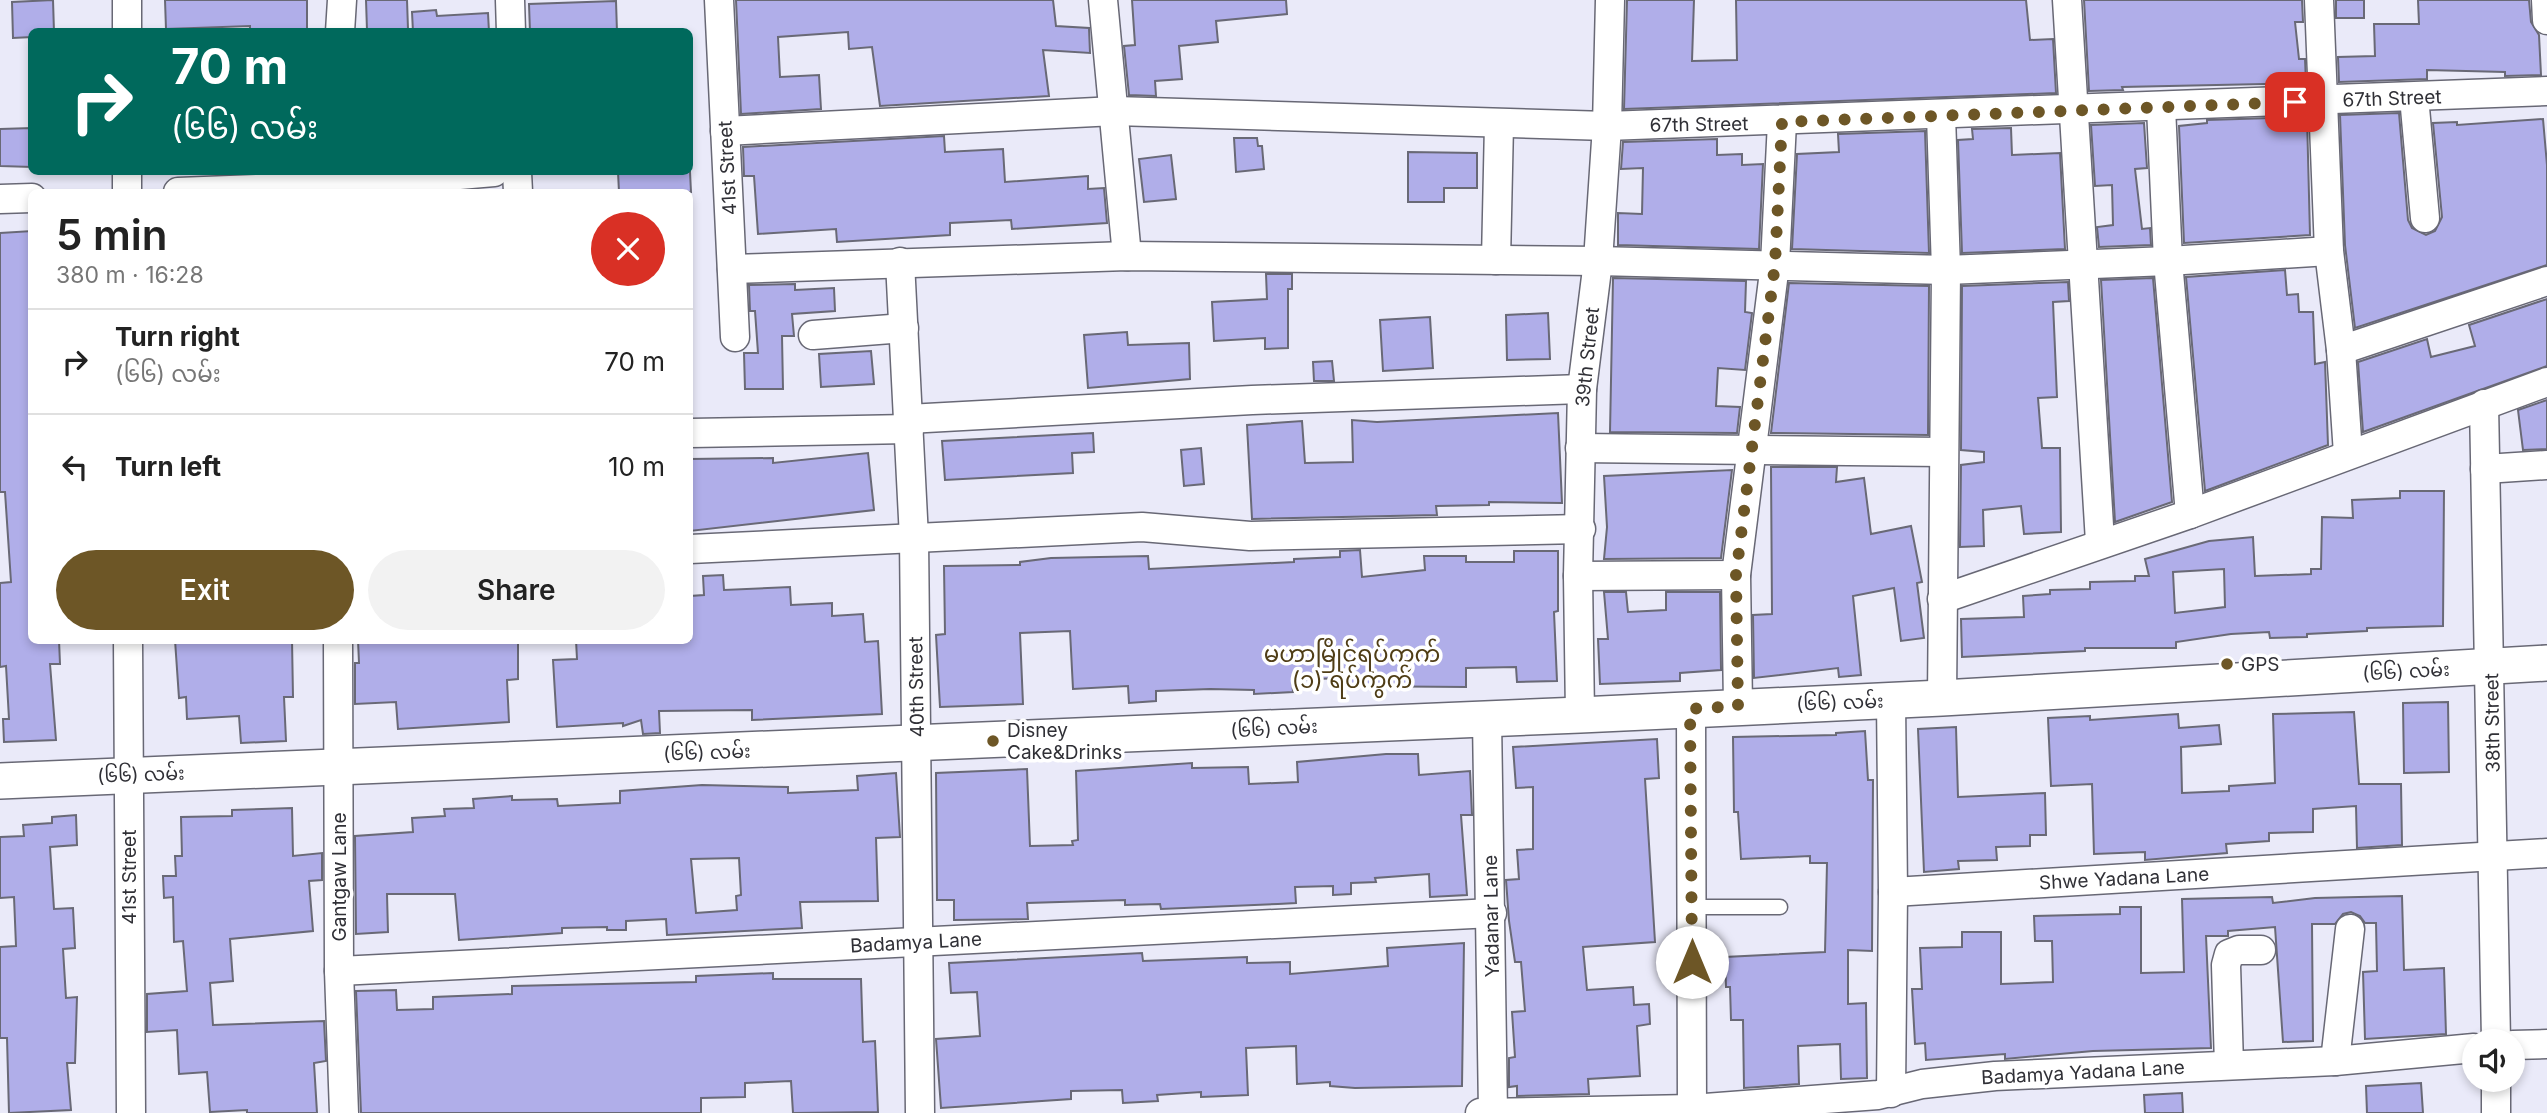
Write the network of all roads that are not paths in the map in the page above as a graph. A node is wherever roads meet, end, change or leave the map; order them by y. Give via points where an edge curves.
1 (127, 0) edge
2 (342, 0) edge
3 (510, 0) edge
4 (719, 0) edge
5 (1103, 0) edge
6 (1610, 0) edge
7 (2067, 0) edge
8 (2319, 0) edge
9 (2546, 0) edge
10 (2547, 20) edge
11 (127, 28) edge
12 (340, 28) edge
13 (511, 28) edge
14 (2547, 91) edge
15 (2414, 97) junction
16 (2322, 100) junction
17 (2161, 107) junction
18 (2074, 110) junction
19 (1115, 111) junction
20 (1941, 115) junction
21 (1782, 122) junction
22 (1499, 124) junction
23 (1607, 126) junction
24 (725, 131) junction
25 (450, 175) edge
26 (332, 183) edge
27 (229, 189) edge
28 (28, 198) edge
29 (0, 199) edge
30 (2425, 218) dead end
31 (2329, 251) junction
32 (1127, 256) junction
33 (1496, 260) junction
34 (1598, 261) junction
35 (2168, 261) junction
36 (900, 262) junction
37 (2082, 262) junction
38 (1775, 264) junction
39 (732, 269) junction
40 (1946, 270) junction
41 (2547, 281) edge
42 (904, 328) junction
43 (813, 335) dead end
44 (735, 337) dead end
45 (2341, 350) junction
46 (2547, 382) edge
47 (1581, 389) junction
48 (2484, 404) junction
49 (909, 424) junction
50 (693, 433) edge
51 (1580, 448) junction
52 (1752, 448) junction
53 (1943, 452) junction
54 (2348, 454) junction
55 (2547, 465) edge
56 (2485, 469) junction
57 (2190, 514) junction
58 (1581, 529) junction
59 (914, 538) junction
60 (2100, 542) junction
61 (693, 549) edge
62 (1736, 575) junction
63 (1578, 576) junction
64 (1942, 599) junction
65 (128, 644) edge
66 (338, 644) edge
67 (2547, 663) edge
68 (2491, 666) junction
69 (1942, 698) junction
70 (1891, 700) junction
71 (1738, 706) junction
72 (1690, 709) junction
73 (1580, 715) junction
74 (1487, 719) junction
75 (917, 744) junction
76 (340, 766) junction
77 (129, 775) junction
78 (0, 781) edge
79 (2547, 853) edge
80 (2495, 855) junction
81 (1894, 892) junction
82 (1691, 907) junction
83 (1780, 907) dead end
84 (1492, 913) junction
85 (2350, 929) dead end
86 (919, 942) junction
87 (2261, 950) dead end
88 (339, 971) junction
89 (2497, 1029) edge
90 (2547, 1044) edge
91 (2525, 1045) edge
92 (2462, 1049) edge
93 (2335, 1061) junction
94 (2230, 1065) junction
95 (2496, 1092) edge
96 (1891, 1093) junction
97 (1692, 1111) edge
98 (1493, 1112) edge
99 (131, 1113) edge
100 (344, 1113) edge
101 (920, 1113) edge
102 (1480, 1113) edge
103 (2496, 1113) edge

1 - 11 street
2 - 12 street
3 - 13 street
4 - 24 street, 41st Street
5 - 19 street
6 - 23 street, 39th Street
7 - 18 street
8 - 16 street
9 - 10 street
14 - 15 street, 67th Street
15 - 16 street, 67th Street
15 - 30 street
16 - 17 street, 67th Street
16 - 31 street
17 - 18 street, 67th Street
17 - 35 street
18 - 20 street, 67th Street
18 - 37 street
19 - 22 street, 67th Street
19 - 24 street, 67th Street
19 - 32 street
20 - 21 street, 67th Street
20 - 40 street
21 - 23 street, 67th Street
21 - 38 street
22 - 23 street, 67th Street
22 - 33 street
23 - 34 street, 39th Street
24 - 39 street, 41st Street
25 - 26 street
26 - 27 street
28 - 29 street
31 - 35 street
31 - 45 street
32 - 33 street
32 - 36 street
33 - 34 street
34 - 38 street
34 - 47 street, 39th Street
35 - 37 street
35 - 57 street
36 - 39 street
36 - 42 street, 40th Street
37 - 40 street
37 - 60 street
38 - 40 street
38 - 52 street
39 - 44 street, 41st Street
40 - 53 street
41 - 45 street
42 - 43 street
42 - 49 street, 40th Street
45 - 54 street
46 - 48 street
47 - 49 street via 1252,400
47 - 51 street, 39th Street
48 - 54 street
48 - 56 street, 38th Street
49 - 50 street
49 - 59 street, 40th Street
51 - 52 street
51 - 58 street, 39th Street
52 - 53 street
52 - 62 street
53 - 64 street
54 - 57 street
55 - 56 street
56 - 68 street, 38th Street
57 - 60 street
58 - 59 street via 1250,536 1129,527
58 - 63 street, 39th Street
59 - 61 street
59 - 75 street, 40th Street
60 - 64 street
62 - 63 street
62 - 71 street
63 - 73 street, 39th Street
64 - 69 street
65 - 77 street, 41st Street
66 - 76 street, Gantgaw Lane
67 - 68 street, (၆၆) လမ်း
68 - 69 street, (၆၆) လမ်း
68 - 80 street, 38th Street
69 - 70 street, (၆၆) လမ်း
70 - 71 street, (၆၆) လမ်း
70 - 81 street
71 - 72 street, (၆၆) လမ်း
72 - 73 street, (၆၆) လမ်း
72 - 82 street
73 - 74 street, (၆၆) လမ်း
74 - 75 street, (၆၆) လမ်း
74 - 84 street, Yadanar Lane
75 - 76 street, (၆၆) လမ်း
75 - 86 street, 40th Street
76 - 77 street, (၆၆) လမ်း
76 - 88 street, Gantgaw Lane
77 - 78 street, (၆၆) လမ်း
77 - 99 street, 41st Street
79 - 80 street, Shwe Yadana Lane
80 - 81 street, Shwe Yadana Lane
80 - 89 street, 38th Street
81 - 96 street
82 - 83 lane
82 - 97 street
84 - 86 street, Badamya Lane
84 - 98 street, Yadanar Lane
85 - 93 street
86 - 88 street, Badamya Lane
86 - 101 street, 40th Street
87 - 94 street via 2229,954 2226,965
88 - 100 street, Gantgaw Lane
90 - 91 street
92 - 93 street, Badamya Yadana Lane
93 - 94 street, Badamya Yadana Lane
94 - 96 street, Badamya Yadana Lane via 1995,1076 1922,1084
95 - 103 street
96 - 97 street, Badamya Yadana Lane
97 - 98 street, Badamya Yadana Lane
98 - 102 street, Badamya Yadana Lane

